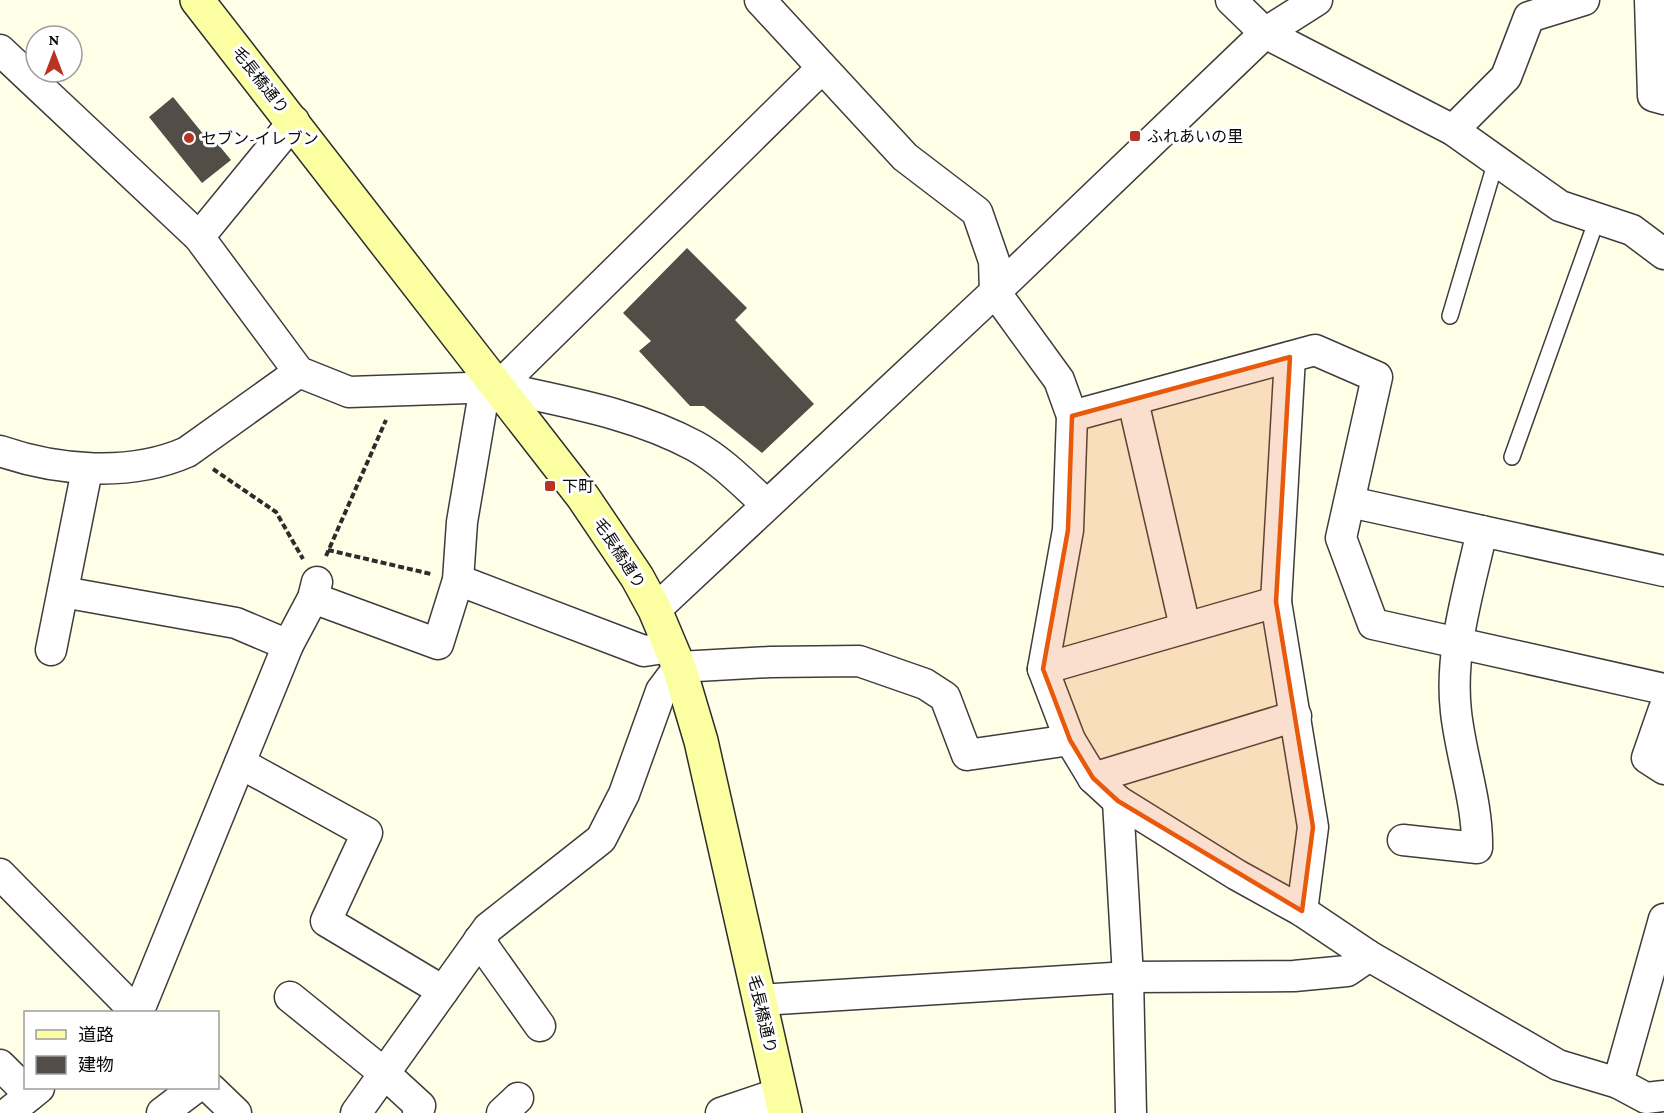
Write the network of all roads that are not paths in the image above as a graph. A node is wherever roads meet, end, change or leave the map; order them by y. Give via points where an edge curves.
1 (197, 0) edge
2 (760, 0) edge
3 (1231, 0) edge
4 (1317, 0) edge
5 (1584, 0) edge
6 (1650, 0) edge
7 (1265, 33) junction
8 (0, 50) edge
9 (822, 68) junction
10 (1664, 99) edge
11 (294, 121) junction
12 (1453, 130) junction
13 (1496, 160) junction
14 (1597, 219) junction
15 (199, 237) junction
16 (1664, 254) edge
17 (995, 292) junction
18 (1450, 316) dead end
19 (1290, 357) junction
20 (300, 372) junction
21 (492, 387) junction
22 (1133, 402) junction
23 (1072, 416) junction
24 (0, 451) edge
25 (1512, 457) dead end
26 (87, 470) junction
27 (1350, 502) junction
28 (766, 504) junction
29 (1482, 531) junction
30 (1664, 571) edge
31 (459, 580) junction
32 (63, 592) junction
33 (1276, 602) junction
34 (655, 610) junction
35 (1185, 627) junction
36 (1457, 643) junction
37 (288, 645) junction
38 (51, 650) dead end
39 (675, 657) junction
40 (1043, 669) junction
41 (1664, 689) edge
42 (1664, 710) edge
43 (1296, 716) junction
44 (1070, 740) junction
45 (240, 763) junction
46 (1664, 769) edge
47 (1093, 778) junction
48 (1118, 801) junction
49 (1403, 840) dead end
50 (0, 874) edge
51 (1302, 911) junction
52 (1664, 919) edge
53 (479, 940) junction
54 (1369, 956) junction
55 (1128, 977) junction
56 (443, 991) junction
57 (290, 997) dead end
58 (760, 1000) junction
59 (132, 1011) edge
60 (134, 1011) edge
61 (540, 1026) dead end
62 (0, 1065) edge
63 (384, 1073) junction
64 (1618, 1083) junction
65 (194, 1089) edge
66 (211, 1089) edge
67 (1664, 1096) edge
68 (26, 1098) edge
69 (783, 1103) edge
70 (162, 1113) edge
71 (236, 1113) edge
72 (356, 1113) edge
73 (418, 1113) edge
74 (721, 1113) edge
75 (1131, 1113) edge

1 - 11 street, 毛長橋通り
2 - 9 street
3 - 7 street
4 - 7 street
5 - 12 street via 1529,17 1506,77
6 - 10 street via 1653,96
7 - 12 street
7 - 17 street
8 - 15 street
9 - 17 street via 905,157 977,212 994,261
9 - 21 street
11 - 15 street
11 - 21 street, 毛長橋通り
12 - 13 street
13 - 14 street via 1560,206
13 - 18 lane
14 - 16 street via 1632,230
14 - 25 lane
15 - 20 street
17 - 23 street via 1059,380
17 - 28 street
19 - 22 street
19 - 27 street via 1315,350 1377,377
19 - 33 street
20 - 21 street via 349,392
20 - 26 street via 170,460
21 - 28 street via 638,421 695,446
21 - 31 street via 462,522
21 - 34 street, 毛長橋通り via 583,497
22 - 23 street
22 - 35 street
23 - 40 street via 1068,530
24 - 26 street via 21,459
26 - 32 street
27 - 29 street
27 - 36 street via 1341,538 1373,624
28 - 34 street
29 - 30 street
29 - 36 street
31 - 37 street via 438,644 315,590
31 - 39 street via 644,651
32 - 37 street via 236,623
32 - 38 street
33 - 35 street
33 - 43 street
34 - 39 street, 毛長橋通り
35 - 40 street
36 - 41 street
36 - 49 street via 1456,711 1478,827 1478,849
37 - 45 street
39 - 44 street via 859,661 925,684 945,697 967,755
39 - 53 street via 624,794 601,839 488,928
39 - 58 street, 毛長橋通り via 701,741
40 - 44 street
42 - 46 street via 1647,758
43 - 47 street
43 - 51 street via 1313,827
44 - 47 street
45 - 56 street via 367,833 326,921
45 - 60 street via 142,1003
47 - 48 street
48 - 51 street
48 - 55 street
50 - 59 street
51 - 54 street
52 - 64 street
53 - 56 street
53 - 61 street
54 - 55 street via 1347,971 1315,974
54 - 64 street via 1558,1065
55 - 58 street
55 - 75 street
56 - 63 street
57 - 63 street
58 - 69 street, 毛長橋通り
62 - 68 street
63 - 72 street
63 - 73 street via 420,1106
64 - 67 street via 1646,1098
65 - 70 street
66 - 71 street
69 - 74 street

